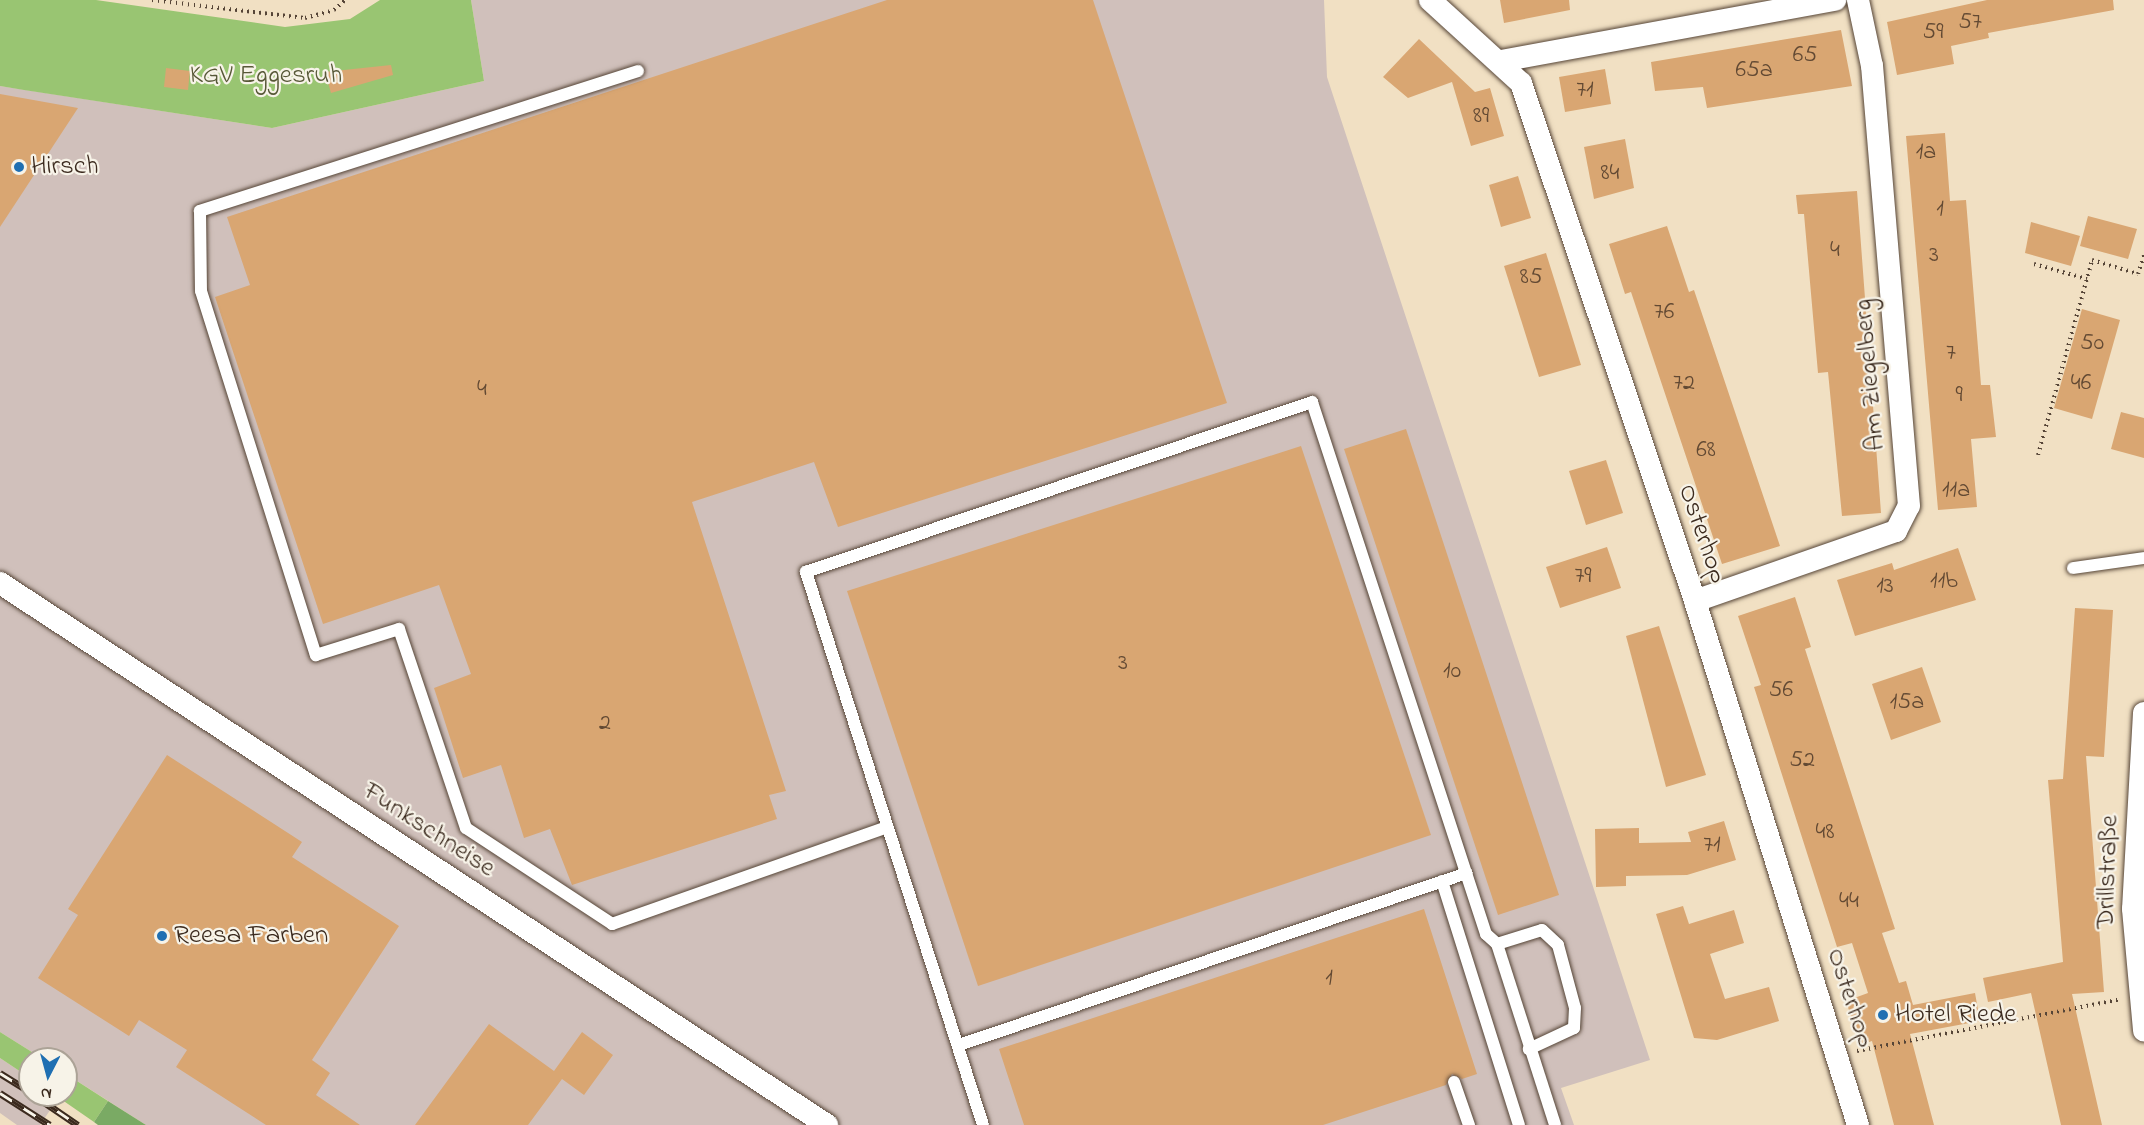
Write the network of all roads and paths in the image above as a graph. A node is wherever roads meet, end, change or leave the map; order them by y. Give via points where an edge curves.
1 (152, 0) edge
2 (345, 0) edge
3 (1430, 0) edge
4 (1834, 0) edge
5 (1858, 0) edge
6 (1501, 61) junction
7 (638, 71) dead end
8 (2144, 255) edge
9 (2034, 264) dead end
10 (2087, 279) junction
11 (2038, 455) dead end
12 (2144, 558) edge
13 (2073, 568) dead end
14 (0, 583) edge
15 (1695, 601) junction
16 (2144, 713) edge
17 (887, 827) junction
18 (1467, 873) junction
19 (1443, 881) junction
20 (1497, 944) junction
21 (2139, 999) edge
22 (2144, 1031) edge
23 (959, 1045) junction
24 (1529, 1048) junction
25 (1839, 1055) junction
26 (1454, 1082) dead end
27 (827, 1125) edge
28 (983, 1125) edge
29 (1468, 1125) edge
30 (1519, 1125) edge
31 (1554, 1125) edge
32 (1858, 1125) edge

1 - 2 path via 305,18 333,10
3 - 6 street, Osterhop via 1472,43
4 - 6 street
5 - 15 street, Am Ziegelberg via 1872,66 1910,506 1896,531
6 - 15 street, Osterhop via 1521,83
7 - 17 lane via 200,211 201,291 316,655 399,629 466,828 612,924
8 - 10 path via 2138,274 2092,260
9 - 10 path
10 - 11 path
12 - 13 lane
14 - 27 street, Funkschneise
15 - 25 street, Osterhop
16 - 21 street, Drillstraße via 2133,909
17 - 18 lane via 806,572 1312,402
17 - 23 lane
18 - 19 lane
18 - 20 lane via 1486,934
19 - 23 lane
19 - 30 lane
20 - 24 lane
20 - 24 lane via 1542,930 1558,945 1577,1019 1575,1028
21 - 22 street, Drillstraße
21 - 25 path
23 - 28 lane
24 - 31 lane
25 - 32 street, Osterhop
26 - 29 lane

